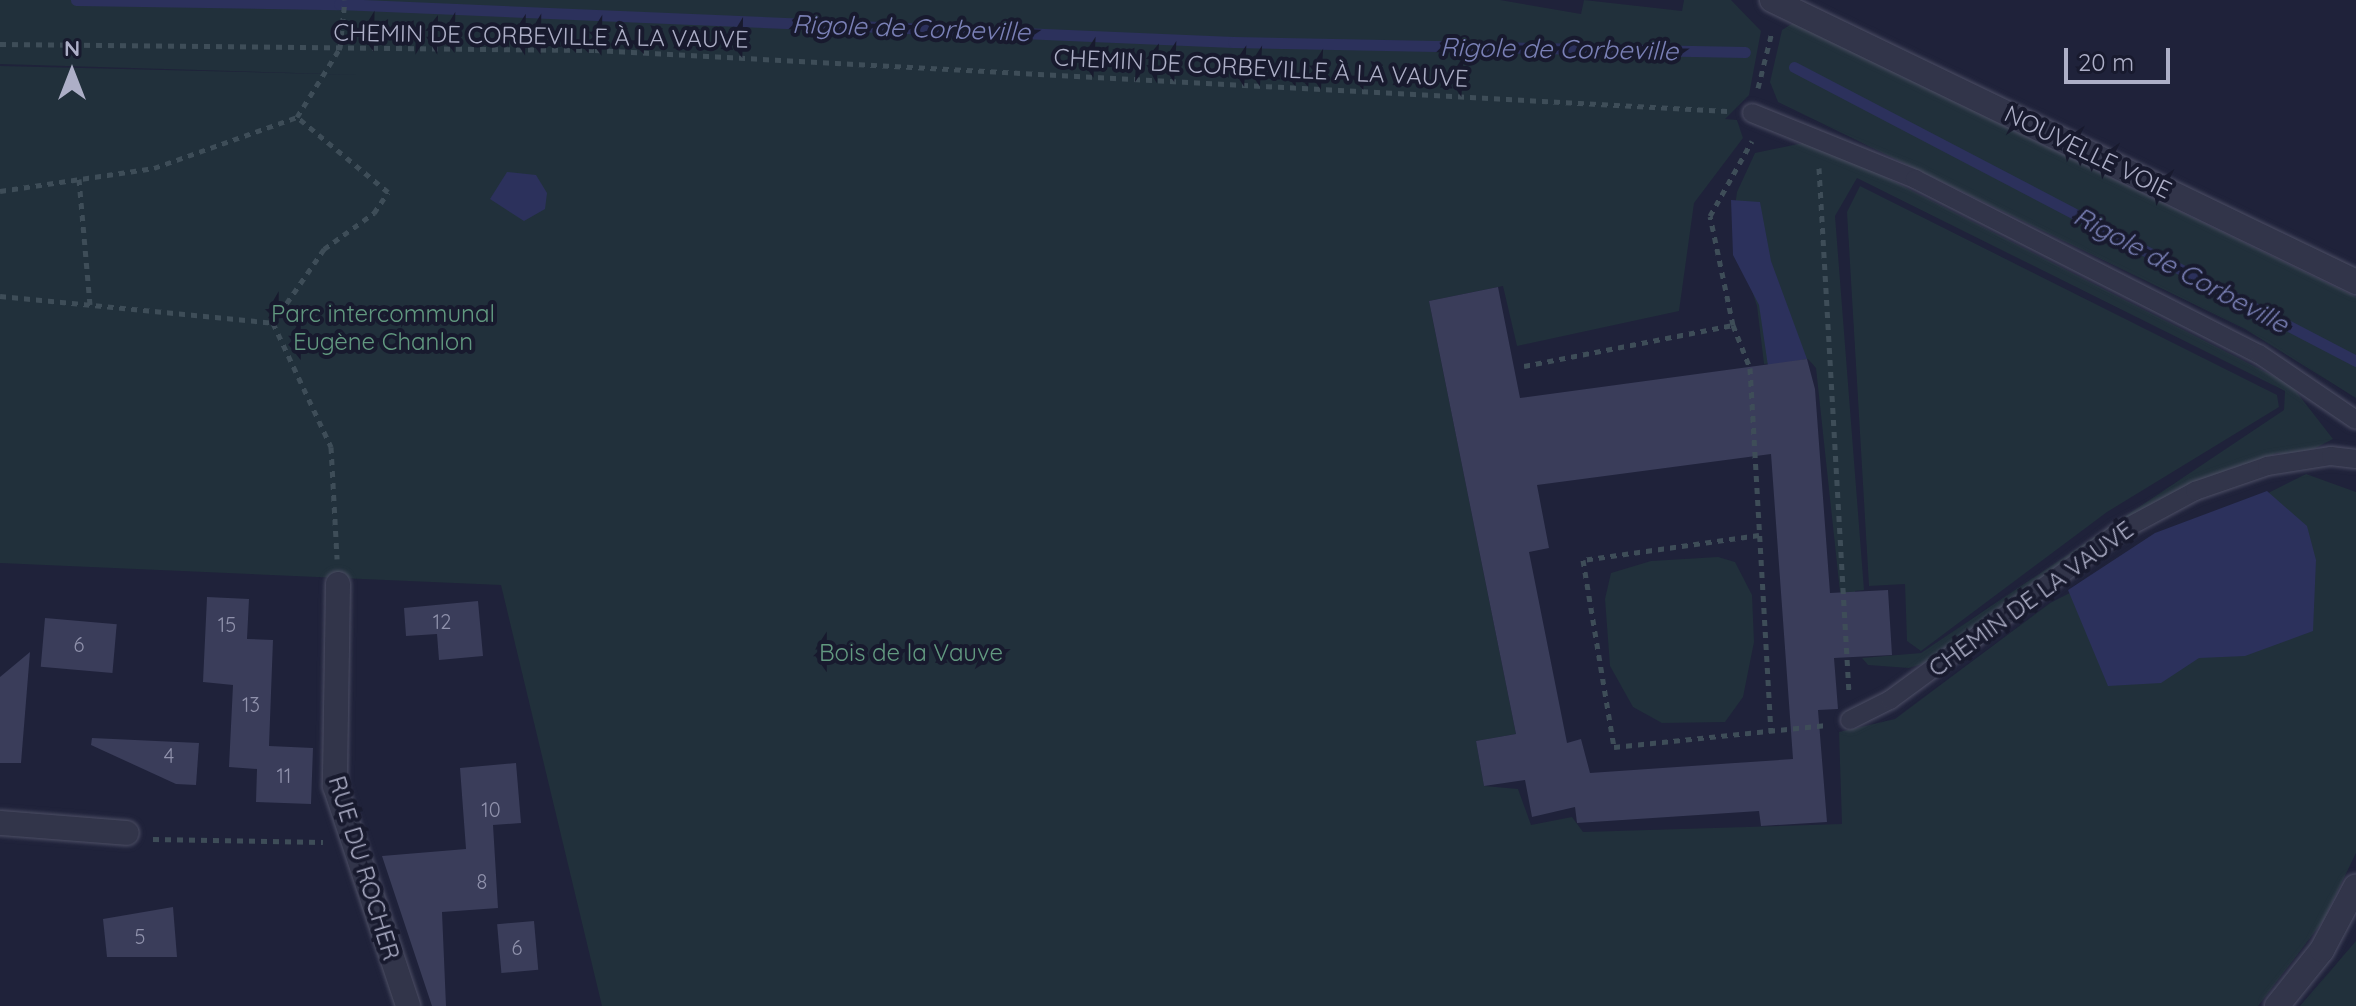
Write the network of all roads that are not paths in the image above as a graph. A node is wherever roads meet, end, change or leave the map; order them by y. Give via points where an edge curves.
1 (1774, 10) edge
2 (1822, 11) edge
3 (1754, 103) road end
4 (2356, 282) edge
5 (2356, 420) edge
6 (2356, 459) edge
7 (338, 584) road end
8 (1850, 720) road end
9 (0, 823) edge
10 (127, 833) road end
11 (2356, 886) edge
12 (408, 1006) edge
13 (2277, 1006) edge

1 - 2 street, NOUVELLE VOIE
2 - 4 street, NOUVELLE VOIE
3 - 5 lane via 1817,139 1915,179 2259,354
6 - 8 lane, CHEMIN DE LA VAUVE via 2331,456 2267,466 2195,491 2117,533 1890,700
7 - 12 street, RUE DU ROCHER via 335,786
9 - 10 street
11 - 13 street via 2322,950

